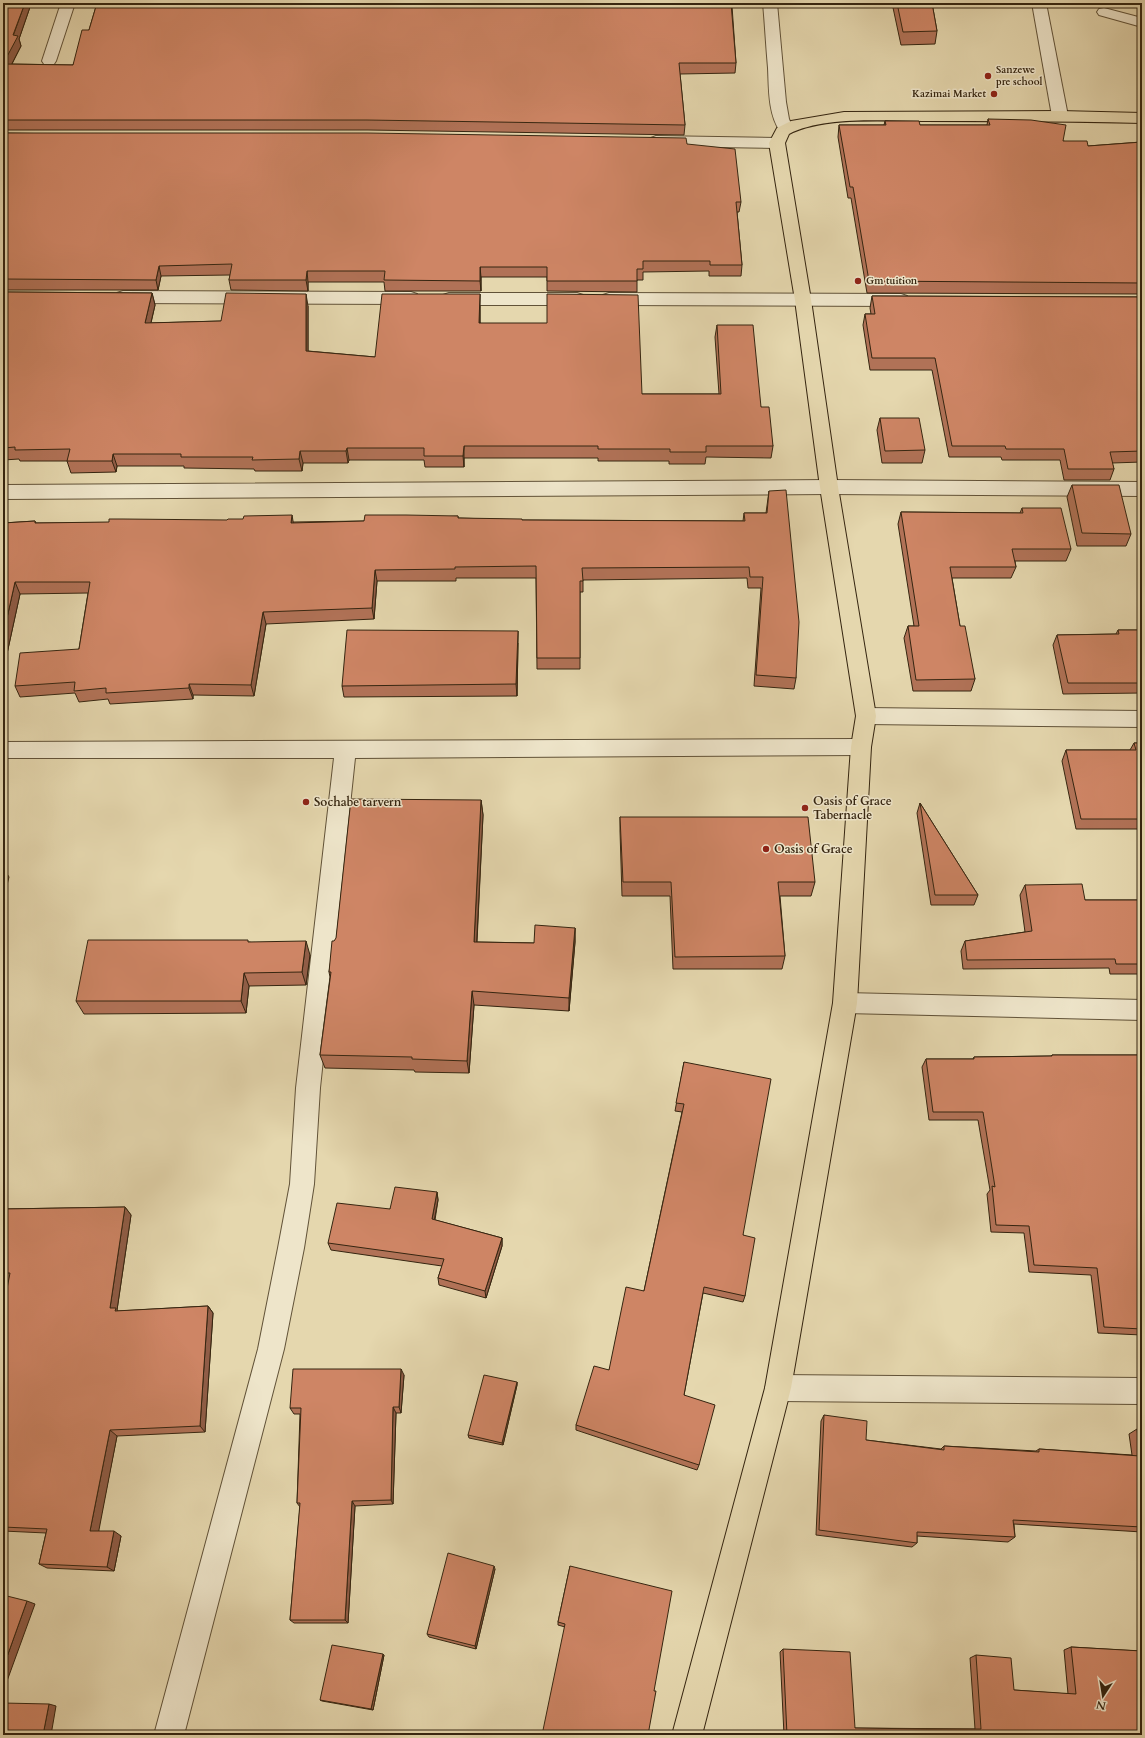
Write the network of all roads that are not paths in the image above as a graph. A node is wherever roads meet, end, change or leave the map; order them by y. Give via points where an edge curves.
1 (68, 3) edge
2 (770, 3) edge
3 (1039, 3) edge
4 (1104, 12) dead end
5 (1142, 23) edge
6 (49, 61) dead end
7 (1060, 116) junction
8 (1142, 118) edge
9 (781, 136) junction
10 (643, 141) edge
11 (106, 297) edge
12 (803, 300) junction
13 (913, 300) edge
14 (829, 488) junction
15 (1142, 489) edge
16 (3, 492) edge
17 (866, 716) junction
18 (1142, 719) edge
19 (861, 747) junction
20 (3, 750) edge
21 (345, 750) junction
22 (845, 1003) junction
23 (1142, 1010) edge
24 (778, 1388) junction
25 (1142, 1391) edge
26 (169, 1735) edge
27 (687, 1735) edge

1 - 6 street
2 - 9 street
3 - 7 street
4 - 5 street
7 - 8 main road
7 - 9 main road via 844,117 806,121
9 - 10 street
9 - 12 main road
11 - 12 street
12 - 13 street
12 - 14 main road
14 - 15 street
14 - 16 street
14 - 17 main road
17 - 18 street
17 - 19 main road
19 - 21 street
19 - 22 main road
20 - 21 street
21 - 26 street via 309,1080 302,1184 291,1248 271,1349
22 - 23 street
22 - 24 main road
24 - 25 street
24 - 27 main road

